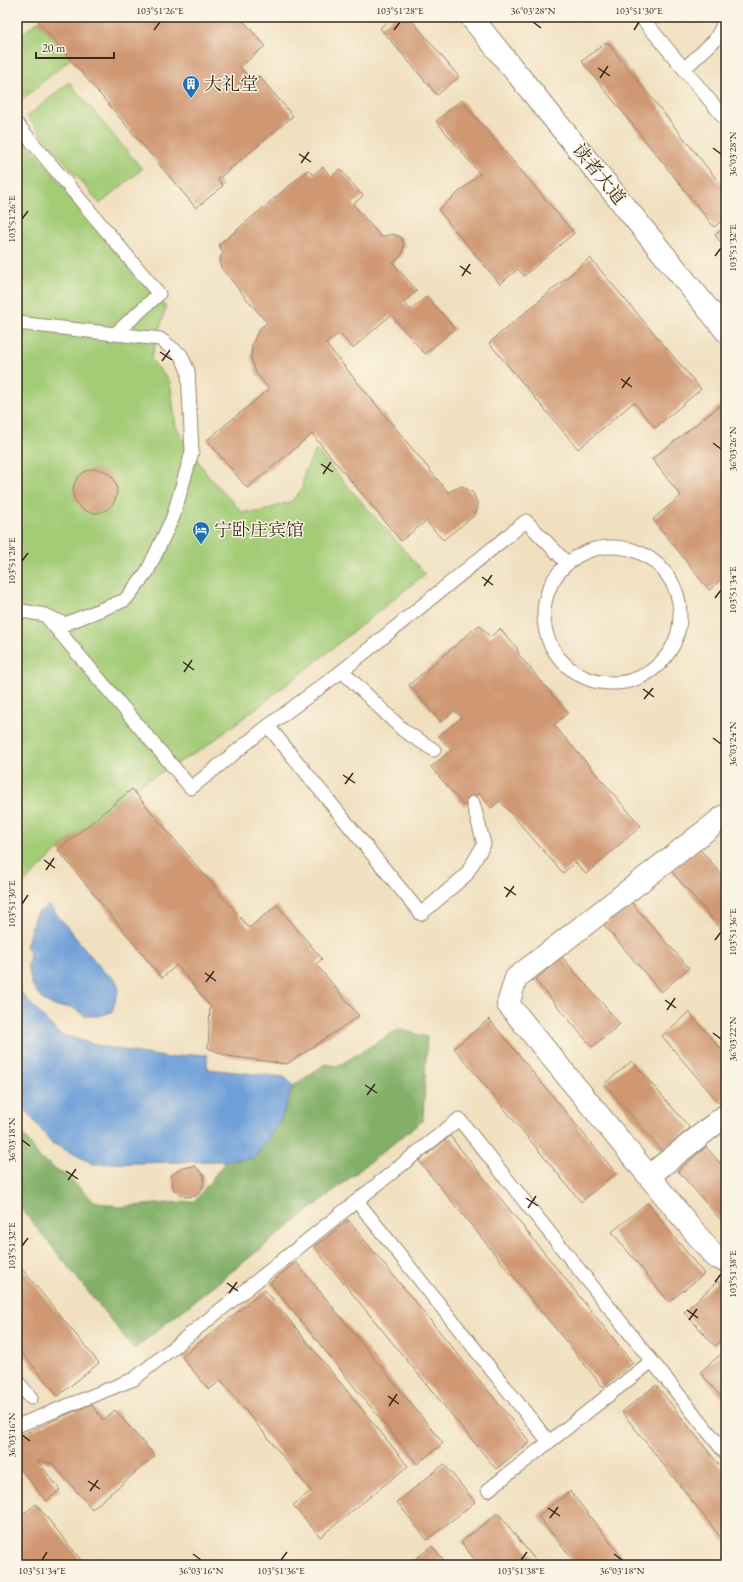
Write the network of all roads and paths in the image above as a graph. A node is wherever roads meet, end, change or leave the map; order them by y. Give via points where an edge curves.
1 (471, 17) edge
2 (641, 17) edge
3 (720, 17) edge
4 (684, 69) junction
5 (726, 120) edge
6 (17, 124) edge
7 (17, 323) edge
8 (726, 331) edge
9 (115, 334) junction
10 (567, 563) junction
11 (17, 610) edge
12 (45, 615) junction
13 (342, 672) junction
14 (268, 726) junction
15 (434, 750) dead end
16 (473, 803) dead end
17 (726, 815) edge
18 (726, 1115) edge
19 (649, 1176) junction
20 (357, 1201) junction
21 (726, 1261) edge
22 (652, 1361) junction
23 (17, 1381) edge
24 (31, 1398) dead end
25 (17, 1426) edge
26 (549, 1442) junction
27 (726, 1454) edge
28 (488, 1490) dead end

1 - 8 street, 读者大道
2 - 4 lane
3 - 4 lane via 724,23 715,40
4 - 5 lane
6 - 9 lane via 159,294
7 - 9 lane
9 - 12 lane via 160,339 181,355 188,371 192,452 173,517 147,572 125,600 65,624
10 - 10 lane via 587,551 609,547 632,550 652,560 668,577 678,597 680,620 674,642 662,661 645,675 624,682 602,682 580,676 562,663 550,644 544,623 545,600 553,580
10 - 13 lane via 526,521
11 - 12 lane
12 - 14 lane via 191,788
13 - 14 lane
13 - 15 lane via 403,730
14 - 16 lane via 421,914 466,875 484,844
17 - 19 street via 516,978 508,1004
18 - 19 street
19 - 21 street via 715,1257
20 - 22 lane via 459,1119
20 - 25 lane via 134,1379
20 - 26 lane
22 - 26 lane
22 - 27 lane
23 - 24 lane
26 - 28 lane

